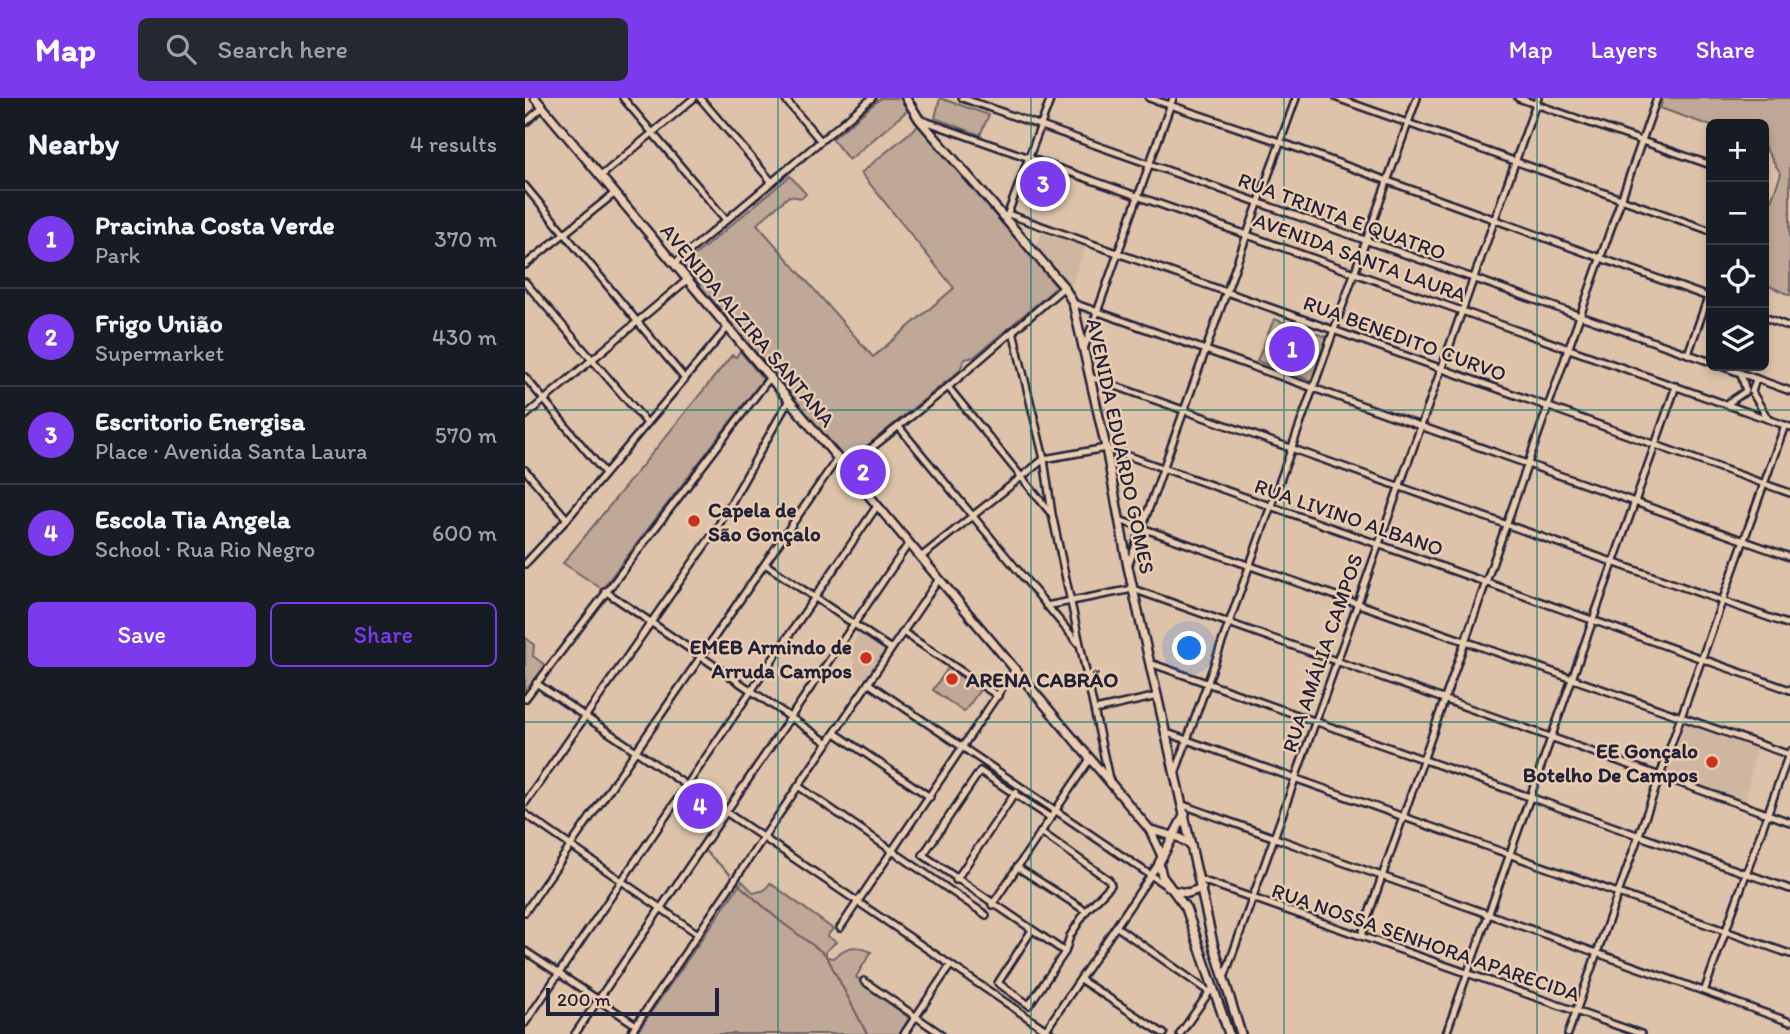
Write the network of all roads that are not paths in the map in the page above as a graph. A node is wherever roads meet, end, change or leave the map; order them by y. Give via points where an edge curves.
1 (535, 98) edge
2 (623, 98) edge
3 (694, 98) edge
4 (700, 98) edge
5 (784, 98) edge
6 (906, 98) edge
7 (962, 98) edge
8 (1051, 98) edge
9 (1149, 98) edge
10 (1173, 98) edge
11 (1296, 98) edge
12 (1337, 98) edge
13 (1417, 98) edge
14 (1518, 98) edge
15 (1657, 98) edge
16 (868, 99) edge
17 (1537, 101) edge
18 (1170, 106) junction
19 (543, 107) junction
20 (919, 119) junction
21 (525, 123) edge
22 (1408, 123) junction
23 (1040, 126) junction
24 (653, 133) junction
25 (820, 140) junction
26 (1642, 140) junction
27 (1280, 142) junction
28 (1029, 157) junction
29 (1515, 162) junction
30 (1706, 163) edge
31 (1149, 164) junction
32 (601, 176) junction
33 (772, 181) junction
34 (1386, 182) junction
35 (525, 186) edge
36 (615, 193) junction
37 (1138, 195) junction
38 (1623, 199) junction
39 (1258, 203) junction
40 (1007, 216) junction
41 (1495, 218) junction
42 (726, 220) junction
43 (1706, 229) edge
44 (566, 233) junction
45 (1246, 233) junction
46 (1365, 239) junction
47 (1119, 253) junction
48 (1601, 258) junction
49 (674, 264) junction
50 (525, 265) edge
51 (1353, 272) junction
52 (687, 280) junction
53 (1472, 280) junction
54 (525, 282) edge
55 (1064, 287) junction
56 (1226, 291) junction
57 (1706, 296) edge
58 (1073, 303) junction
59 (1706, 307) edge
60 (1461, 310) junction
61 (1098, 313) junction
62 (1581, 317) junction
63 (1769, 319) edge
64 (638, 323) junction
65 (728, 327) junction
66 (1790, 327) edge
67 (1333, 329) junction
68 (1013, 331) junction
69 (1569, 348) junction
70 (1084, 350) junction
71 (1206, 352) junction
72 (1688, 354) junction
73 (1706, 360) edge
74 (592, 361) junction
75 (1440, 369) junction
76 (1735, 371) edge
77 (1741, 373) junction
78 (771, 376) junction
79 (525, 377) edge
80 (1090, 377) junction
81 (685, 379) junction
82 (1756, 379) junction
83 (1676, 386) junction
84 (948, 387) junction
85 (1313, 388) junction
86 (1790, 391) edge
87 (1749, 392) junction
88 (545, 400) junction
89 (789, 400) junction
90 (1727, 404) junction
91 (1550, 406) junction
92 (1186, 409) junction
93 (525, 416) edge
94 (1768, 419) junction
95 (647, 423) junction
96 (1788, 426) edge
97 (899, 427) junction
98 (1419, 427) junction
99 (1657, 445) junction
100 (1293, 447) junction
101 (1106, 448) junction
102 (837, 459) junction
103 (1044, 459) junction
104 (1529, 465) junction
105 (845, 469) junction
106 (525, 470) edge
107 (1163, 470) junction
108 (604, 472) junction
109 (1020, 476) junction
110 (1765, 484) junction
111 (1398, 485) junction
112 (1790, 493) edge
113 (1637, 502) junction
114 (877, 506) junction
115 (1272, 507) junction
116 (1052, 514) junction
117 (971, 516) junction
118 (567, 519) junction
119 (1119, 520) junction
120 (1508, 524) junction
121 (1141, 528) junction
122 (1744, 541) junction
123 (909, 543) junction
124 (1377, 543) junction
125 (921, 556) junction
126 (1790, 557) edge
127 (1615, 561) junction
128 (525, 563) edge
129 (765, 564) junction
130 (1251, 565) junction
131 (1128, 567) junction
132 (939, 579) junction
133 (1487, 583) junction
134 (1133, 589) junction
135 (604, 591) junction
136 (815, 598) junction
137 (1722, 599) junction
138 (1071, 601) junction
139 (1356, 603) junction
140 (1047, 606) junction
141 (1594, 620) junction
142 (652, 624) junction
143 (854, 624) junction
144 (1231, 624) junction
145 (1790, 625) edge
146 (903, 632) junction
147 (1467, 641) junction
148 (1081, 645) junction
149 (891, 649) junction
150 (701, 657) junction
151 (1700, 658) junction
152 (1335, 660) junction
153 (1150, 663) junction
154 (1015, 669) junction
155 (1573, 678) junction
156 (1207, 682) junction
157 (536, 683) junction
158 (868, 683) junction
159 (1790, 690) edge
160 (752, 691) junction
161 (997, 696) junction
162 (1158, 696) junction
163 (525, 699) edge
164 (1446, 699) junction
165 (1095, 709) junction
166 (1679, 716) junction
167 (586, 717) junction
168 (791, 718) junction
169 (1315, 721) junction
170 (835, 733) junction
171 (1167, 733) junction
172 (1552, 736) junction
173 (1187, 740) junction
174 (828, 743) junction
175 (965, 747) junction
176 (636, 751) junction
177 (1790, 754) edge
178 (1424, 758) junction
179 (1090, 759) junction
180 (1176, 771) junction
181 (1657, 777) junction
182 (1295, 779) junction
183 (1109, 781) junction
184 (686, 786) junction
185 (798, 786) junction
186 (1016, 792) junction
187 (930, 797) junction
188 (1531, 797) junction
189 (525, 803) edge
190 (1184, 809) junction
191 (1057, 810) junction
192 (525, 814) edge
193 (726, 814) junction
194 (1766, 814) junction
195 (1402, 817) junction
196 (1051, 818) junction
197 (1790, 822) edge
198 (1150, 830) junction
199 (1041, 832) junction
200 (1637, 835) junction
201 (1173, 836) junction
202 (1274, 838) junction
203 (763, 839) junction
204 (571, 846) junction
205 (1193, 849) junction
206 (894, 852) junction
207 (1509, 855) junction
208 (1160, 859) junction
209 (1017, 867) junction
210 (1748, 873) junction
211 (1150, 876) junction
212 (1382, 876) junction
213 (955, 880) junction
214 (622, 881) junction
215 (1202, 884) junction
216 (1172, 889) junction
217 (1790, 889) edge
218 (1616, 893) junction
219 (1253, 898) junction
220 (857, 904) junction
221 (992, 905) junction
222 (661, 909) junction
223 (1086, 911) junction
224 (525, 912) edge
225 (1489, 914) junction
226 (986, 915) dead end
227 (1117, 927) junction
228 (840, 928) dead end
229 (1032, 930) junction
230 (1725, 931) junction
231 (698, 934) junction
232 (1361, 936) junction
233 (525, 951) edge
234 (1065, 951) junction
235 (1596, 951) junction
236 (1790, 954) edge
237 (950, 966) junction
238 (1469, 973) junction
239 (559, 974) junction
240 (1081, 980) junction
241 (864, 981) dead end
242 (1223, 981) junction
243 (1705, 989) junction
244 (1212, 990) junction
245 (598, 1000) junction
246 (1576, 1011) junction
247 (915, 1017) junction
248 (1790, 1022) edge
249 (525, 1023) edge
250 (636, 1026) junction
251 (1047, 1033) edge
252 (575, 1034) edge
253 (630, 1034) edge
254 (904, 1034) edge
255 (941, 1034) edge
256 (1164, 1034) edge
257 (1179, 1034) edge
258 (1229, 1034) edge
259 (1241, 1034) edge
260 (1446, 1034) edge
261 (1567, 1034) edge
262 (1641, 1034) edge

1 - 19 main road, AVENIDA ALZIRA SANTANA
2 - 24 street
3 - 24 street
4 - 33 street
5 - 25 street
6 - 20 main road, AVENIDA EDUARDO GOMES
7 - 23 street, RUA TRINTA E QUATRO
8 - 23 street
9 - 18 street
10 - 18 street
11 - 27 street
12 - 22 street
13 - 22 street
14 - 17 street
15 - 26 street
16 - 25 street
17 - 26 street
17 - 29 street, RUA AMÁLIA CAMPOS
18 - 27 street
18 - 31 street
19 - 21 street
19 - 32 main road, AVENIDA ALZIRA SANTANA
20 - 28 street, AVENIDA SANTA LAURA
20 - 40 main road, AVENIDA EDUARDO GOMES
22 - 29 street
22 - 34 street
23 - 28 street
23 - 31 street, RUA TRINTA E QUATRO
24 - 32 street
24 - 42 street
25 - 33 street
26 - 30 street
26 - 38 street
27 - 34 street
27 - 39 street
28 - 37 street, AVENIDA SANTA LAURA
28 - 40 street
29 - 38 street
29 - 41 street, RUA AMÁLIA CAMPOS
31 - 37 street
31 - 39 street, RUA TRINTA E QUATRO
32 - 36 main road, AVENIDA ALZIRA SANTANA
33 - 42 street
34 - 41 street
34 - 46 street
35 - 44 street
36 - 44 street
36 - 49 main road, AVENIDA ALZIRA SANTANA
37 - 45 street, AVENIDA SANTA LAURA
37 - 47 street
38 - 43 street
38 - 48 street
39 - 45 street
39 - 46 street, RUA TRINTA E QUATRO
40 - 47 street, RUA BENEDITO CURVO
40 - 55 main road, AVENIDA EDUARDO GOMES
41 - 48 street
41 - 53 street, RUA AMÁLIA CAMPOS
42 - 49 street
44 - 50 street
44 - 64 street
45 - 51 street, AVENIDA SANTA LAURA
45 - 56 street
46 - 51 street
46 - 53 street, RUA TRINTA E QUATRO
47 - 56 street, RUA BENEDITO CURVO
47 - 61 street
48 - 57 street
48 - 62 street
49 - 52 main road, AVENIDA ALZIRA SANTANA
51 - 60 street, AVENIDA SANTA LAURA
51 - 67 street
52 - 64 street
52 - 65 main road, AVENIDA ALZIRA SANTANA
53 - 60 street, RUA AMÁLIA CAMPOS
53 - 62 street, RUA TRINTA E QUATRO
54 - 74 street
55 - 58 main road, AVENIDA EDUARDO GOMES
55 - 68 street
56 - 67 street, RUA BENEDITO CURVO
56 - 71 street
58 - 61 street
58 - 70 main road, AVENIDA EDUARDO GOMES
59 - 72 street
60 - 69 street, AVENIDA SANTA LAURA
60 - 75 street, RUA AMÁLIA CAMPOS
61 - 70 street
61 - 71 street
62 - 69 street
62 - 72 street, RUA TRINTA E QUATRO
63 - 66 street
64 - 74 street
64 - 81 street
65 - 78 main road, AVENIDA ALZIRA SANTANA
65 - 81 street
67 - 75 street, RUA BENEDITO CURVO
67 - 85 street
68 - 84 street
68 - 103 street
69 - 83 street, AVENIDA SANTA LAURA
69 - 91 street
70 - 80 main road, AVENIDA EDUARDO GOMES
71 - 85 street
71 - 92 street
72 - 73 street, RUA TRINTA E QUATRO
74 - 88 street
74 - 95 street
75 - 91 street, RUA BENEDITO CURVO
75 - 98 street, RUA AMÁLIA CAMPOS
76 - 77 street
77 - 82 street
77 - 87 street
78 - 89 main road, AVENIDA ALZIRA SANTANA
78 - 135 street
79 - 88 street
80 - 92 street
80 - 101 main road, AVENIDA EDUARDO GOMES
81 - 95 street
82 - 86 street
82 - 87 street
83 - 90 street, AVENIDA SANTA LAURA
83 - 99 street
84 - 97 street
84 - 109 street
85 - 98 street
85 - 100 street
87 - 90 street
87 - 94 street
88 - 93 street
88 - 108 street
89 - 102 main road, AVENIDA ALZIRA SANTANA
89 - 142 street via 717,528
90 - 94 street, AVENIDA SANTA LAURA
91 - 99 street, RUA BENEDITO CURVO
91 - 104 street
92 - 100 street
92 - 107 street
94 - 96 street, AVENIDA SANTA LAURA
95 - 108 street
96 - 110 street
97 - 105 street
97 - 117 street
98 - 104 street
98 - 111 street, RUA AMÁLIA CAMPOS
99 - 110 street, RUA BENEDITO CURVO
99 - 113 street
100 - 111 street
100 - 115 street
101 - 103 street
101 - 107 street, RUA LIVINO ALBANO
101 - 119 main road, AVENIDA EDUARDO GOMES
102 - 105 main road, AVENIDA ALZIRA SANTANA
102 - 129 street
103 - 109 street
103 - 116 street
104 - 113 street
104 - 120 street
105 - 114 main road, AVENIDA ALZIRA SANTANA
106 - 118 street
107 - 115 street, RUA LIVINO ALBANO
107 - 121 street
108 - 118 street
109 - 116 street
109 - 117 street
110 - 112 street, RUA BENEDITO CURVO
110 - 122 street
111 - 120 street
111 - 124 street, RUA AMÁLIA CAMPOS
113 - 122 street
113 - 127 street
114 - 123 main road, AVENIDA ALZIRA SANTANA
114 - 136 street
115 - 124 street, RUA LIVINO ALBANO
115 - 130 street
116 - 138 street
117 - 125 street
117 - 140 street
118 - 128 street
119 - 121 street
119 - 131 main road, AVENIDA EDUARDO GOMES
120 - 127 street
120 - 133 street
121 - 130 street
121 - 131 street
122 - 126 street
122 - 137 street
123 - 125 main road, AVENIDA ALZIRA SANTANA
123 - 143 street
124 - 133 street, RUA LIVINO ALBANO
124 - 139 street, RUA AMÁLIA CAMPOS
125 - 132 main road, AVENIDA ALZIRA SANTANA
127 - 137 street
127 - 141 street
129 - 136 street
129 - 150 street
130 - 139 street
130 - 144 street
131 - 134 main road, AVENIDA EDUARDO GOMES
132 - 146 street
132 - 154 main road, AVENIDA ALZIRA SANTANA
133 - 141 street, RUA LIVINO ALBANO
133 - 147 street
134 - 138 street
134 - 144 street
134 - 153 main road, AVENIDA EDUARDO GOMES
135 - 142 street
135 - 157 street
136 - 143 street
136 - 160 street
137 - 145 street
137 - 151 street
138 - 140 street
138 - 148 street
139 - 147 street
139 - 152 street, RUA AMÁLIA CAMPOS
140 - 148 street
141 - 151 street, RUA LIVINO ALBANO
141 - 155 street
142 - 150 street
142 - 167 street
143 - 149 street
143 - 168 street
144 - 152 street
144 - 156 street
146 - 149 street
146 - 161 street
147 - 155 street
147 - 164 street
148 - 165 street
149 - 158 street
150 - 160 street
150 - 176 street
151 - 159 street, RUA LIVINO ALBANO
151 - 166 street
152 - 164 street
152 - 169 street, RUA AMÁLIA CAMPOS
153 - 156 street
153 - 162 main road, AVENIDA EDUARDO GOMES
154 - 161 street
154 - 179 main road, AVENIDA ALZIRA SANTANA
155 - 166 street
155 - 172 street
156 - 169 street
156 - 173 street
157 - 163 street
157 - 167 street
158 - 170 street
158 - 175 street
160 - 168 street
160 - 184 street
161 - 175 street
162 - 165 street
162 - 171 main road, AVENIDA EDUARDO GOMES
164 - 172 street
164 - 178 street
165 - 183 street
166 - 177 street
166 - 181 street
167 - 176 street
167 - 189 street
168 - 174 street
168 - 193 street
169 - 178 street
169 - 182 street, RUA AMÁLIA CAMPOS
170 - 174 street
170 - 187 street
171 - 173 street
171 - 180 main road, AVENIDA EDUARDO GOMES
172 - 181 street
172 - 188 street
173 - 180 street
173 - 182 street
174 - 185 street
175 - 187 street
175 - 191 street
176 - 184 street
176 - 204 street
177 - 194 street
178 - 188 street
178 - 195 street
179 - 183 main road, AVENIDA ALZIRA SANTANA
179 - 191 street
180 - 190 main road, AVENIDA EDUARDO GOMES
181 - 194 street
181 - 200 street
182 - 195 street
182 - 202 street, RUA AMÁLIA CAMPOS
183 - 198 main road, AVENIDA ALZIRA SANTANA
184 - 193 street
184 - 214 street
185 - 203 street
185 - 206 street
186 - 196 street
186 - 213 street
186 - 213 street via 983,772 977,774 923,852 924,859
187 - 206 street
188 - 200 street
188 - 207 street
190 - 201 main road
190 - 202 street
190 - 205 main road, AVENIDA EDUARDO GOMES
191 - 196 street
191 - 211 street
192 - 204 street
193 - 203 street
193 - 222 street
194 - 197 street
194 - 210 street
195 - 207 street
195 - 212 street
196 - 199 street
198 - 201 main road
198 - 208 main road, AVENIDA ALZIRA SANTANA
199 - 209 street
199 - 223 street via 1111,882 1104,896
200 - 210 street
200 - 218 street
201 - 205 main road via 1189,842
201 - 208 main road
202 - 212 street
202 - 219 street, RUA AMÁLIA CAMPOS
203 - 220 street
203 - 231 street
204 - 214 street
204 - 224 street
205 - 215 main road, AVENIDA EDUARDO GOMES
206 - 220 street
206 - 226 street
207 - 218 street
207 - 225 street
208 - 211 street
208 - 216 main road, AVENIDA ALZIRA SANTANA
209 - 221 street
209 - 223 street
210 - 217 street
210 - 230 street
211 - 216 street
211 - 227 street
212 - 225 street
212 - 232 street
213 - 221 street
214 - 222 street
214 - 239 street
215 - 216 main road via 1188,893
215 - 219 street, RUA NOSSA SENHORA APARECIDA
215 - 242 main road, AVENIDA EDUARDO GOMES
216 - 244 main road, AVENIDA ALZIRA SANTANA via 1186,908
218 - 230 street
218 - 235 street
219 - 232 street, RUA NOSSA SENHORA APARECIDA
219 - 242 street, RUA AMÁLIA CAMPOS
220 - 228 street
220 - 237 street
221 - 229 street
222 - 231 street
222 - 245 street
223 - 234 street
225 - 235 street
225 - 238 street
227 - 240 street
227 - 244 street
229 - 234 street
229 - 234 street via 998,981 1026,1004 1031,1004
230 - 236 street
230 - 243 street
231 - 250 street
232 - 238 street, RUA NOSSA SENHORA APARECIDA
233 - 239 street
235 - 243 street
235 - 246 street
237 - 247 street
237 - 251 street
238 - 246 street, RUA NOSSA SENHORA APARECIDA
238 - 260 street
239 - 245 street
239 - 249 street
240 - 251 street
240 - 256 street
241 - 247 street
242 - 259 main road, AVENIDA EDUARDO GOMES
243 - 248 street
244 - 257 street
244 - 258 main road, AVENIDA ALZIRA SANTANA
245 - 250 street
245 - 252 street
246 - 261 street
246 - 262 street, RUA NOSSA SENHORA APARECIDA
247 - 254 street
247 - 255 street
250 - 253 street

